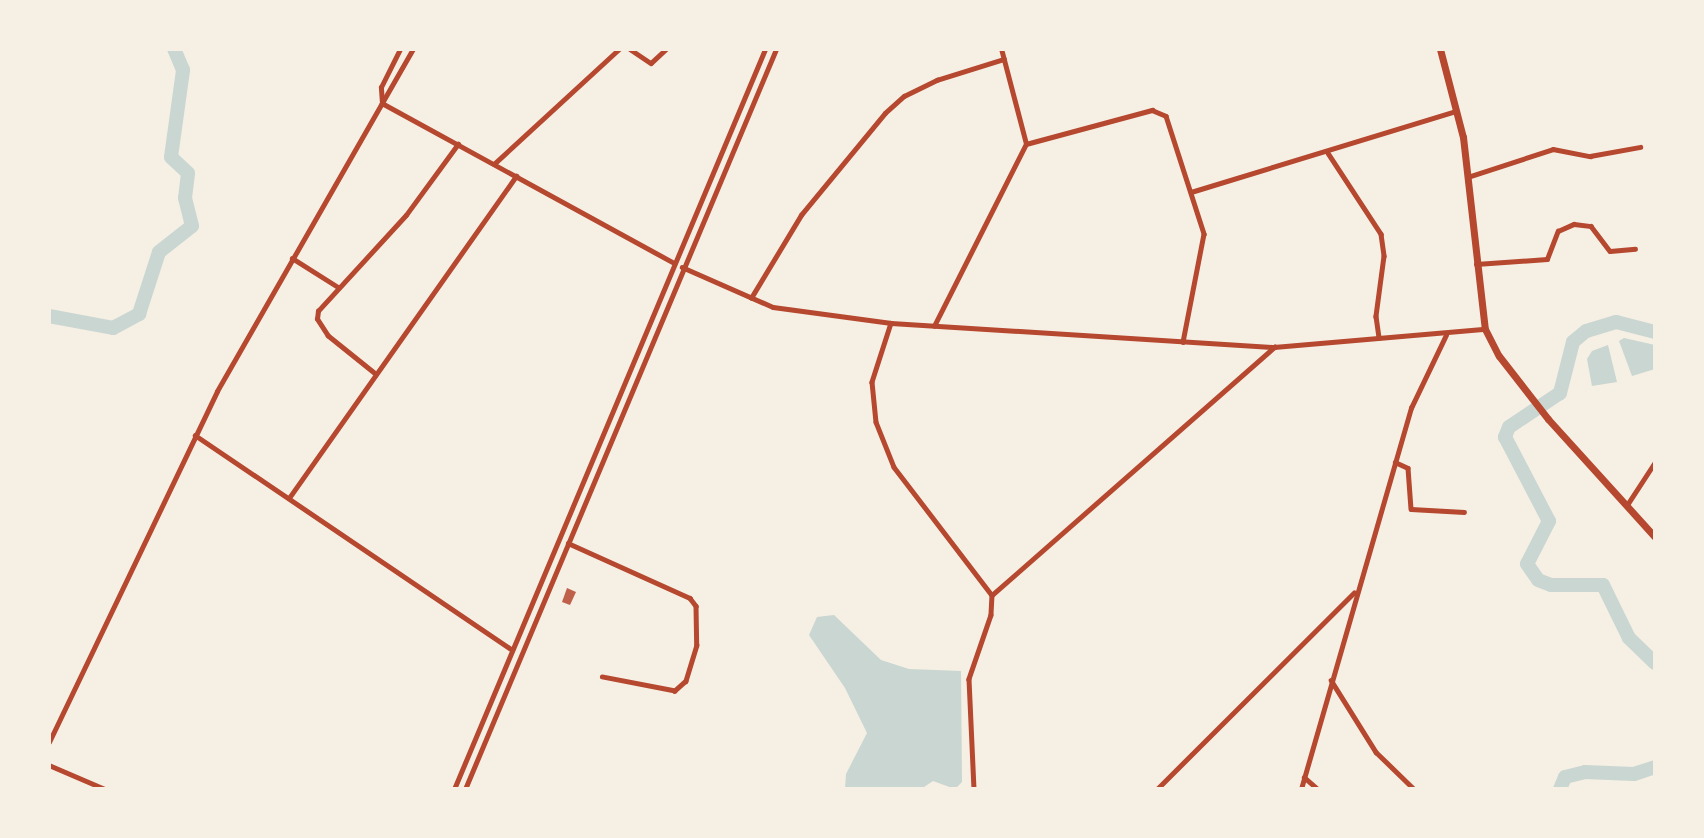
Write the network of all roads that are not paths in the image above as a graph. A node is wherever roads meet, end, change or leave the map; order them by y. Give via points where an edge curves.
1 (400, 49) edge
2 (413, 49) edge
3 (619, 49) edge
4 (630, 49) edge
5 (667, 49) edge
6 (765, 49) edge
7 (776, 49) edge
8 (1001, 49) edge
9 (1440, 49) edge
10 (1004, 59) junction
11 (382, 103) junction
12 (1457, 110) junction
13 (458, 144) junction
14 (1026, 144) junction
15 (1640, 147) dead end
16 (1328, 153) junction
17 (494, 164) junction
18 (516, 176) junction
19 (1468, 177) junction
20 (1191, 192) junction
21 (1635, 249) dead end
22 (292, 258) junction
23 (673, 262) junction
24 (1476, 264) junction
25 (682, 267) junction
26 (338, 287) junction
27 (751, 299) junction
28 (891, 323) junction
29 (934, 326) junction
30 (1485, 329) junction
31 (1447, 334) junction
32 (1379, 338) junction
33 (1183, 342) junction
34 (1274, 347) junction
35 (374, 373) junction
36 (195, 435) junction
37 (1655, 462) edge
38 (1395, 463) junction
39 (289, 498) junction
40 (1627, 506) junction
41 (1464, 512) dead end
42 (1655, 537) edge
43 (568, 543) junction
44 (1354, 593) junction
45 (992, 595) junction
46 (512, 650) junction
47 (522, 654) junction
48 (602, 677) dead end
49 (1331, 680) junction
50 (49, 742) edge
51 (49, 765) edge
52 (1304, 778) junction
53 (105, 789) edge
54 (454, 789) edge
55 (465, 789) edge
56 (974, 789) edge
57 (1157, 789) edge
58 (1301, 789) edge
59 (1318, 789) edge
60 (1414, 789) edge

1 - 11 street via 381,87
2 - 11 street
3 - 17 street
4 - 5 street via 652,63
6 - 23 street
7 - 25 street
8 - 10 street
9 - 12 highway
10 - 14 street
10 - 27 street via 937,80 904,96 885,113 801,215
11 - 13 street
11 - 22 street
12 - 16 street
12 - 19 highway
13 - 17 street
13 - 26 street via 406,215
14 - 20 street via 1161,111
14 - 29 street
15 - 19 street via 1590,156 1553,149
16 - 20 street
16 - 32 street via 1381,234
17 - 18 street
18 - 23 street
18 - 35 street
19 - 24 highway
20 - 33 street via 1204,234
21 - 24 street via 1610,251 1591,226 1574,224 1558,231 1547,259
22 - 26 street
22 - 36 street
23 - 25 street
23 - 46 street
24 - 30 highway
25 - 27 street
25 - 43 street
26 - 35 street via 321,304 317,320 328,337
27 - 28 street via 773,307
28 - 29 street
28 - 45 street via 872,382 876,422 894,467
29 - 33 street
30 - 31 street
30 - 40 highway via 1499,356 1535,403
31 - 32 street
31 - 38 street via 1411,408
32 - 34 street
33 - 34 street
34 - 45 street
35 - 39 street
36 - 39 street
36 - 50 street
37 - 40 street
38 - 41 street via 1408,468 1411,509
38 - 44 street
39 - 46 street
40 - 42 highway
43 - 47 street
43 - 48 street via 690,598 696,606 697,645 685,681 675,691
44 - 49 street
44 - 57 street
45 - 56 street via 991,615 972,663 968,692
46 - 47 street
46 - 54 street
47 - 55 street
49 - 52 street
49 - 60 street via 1376,752
51 - 53 street
52 - 58 street
52 - 59 street

